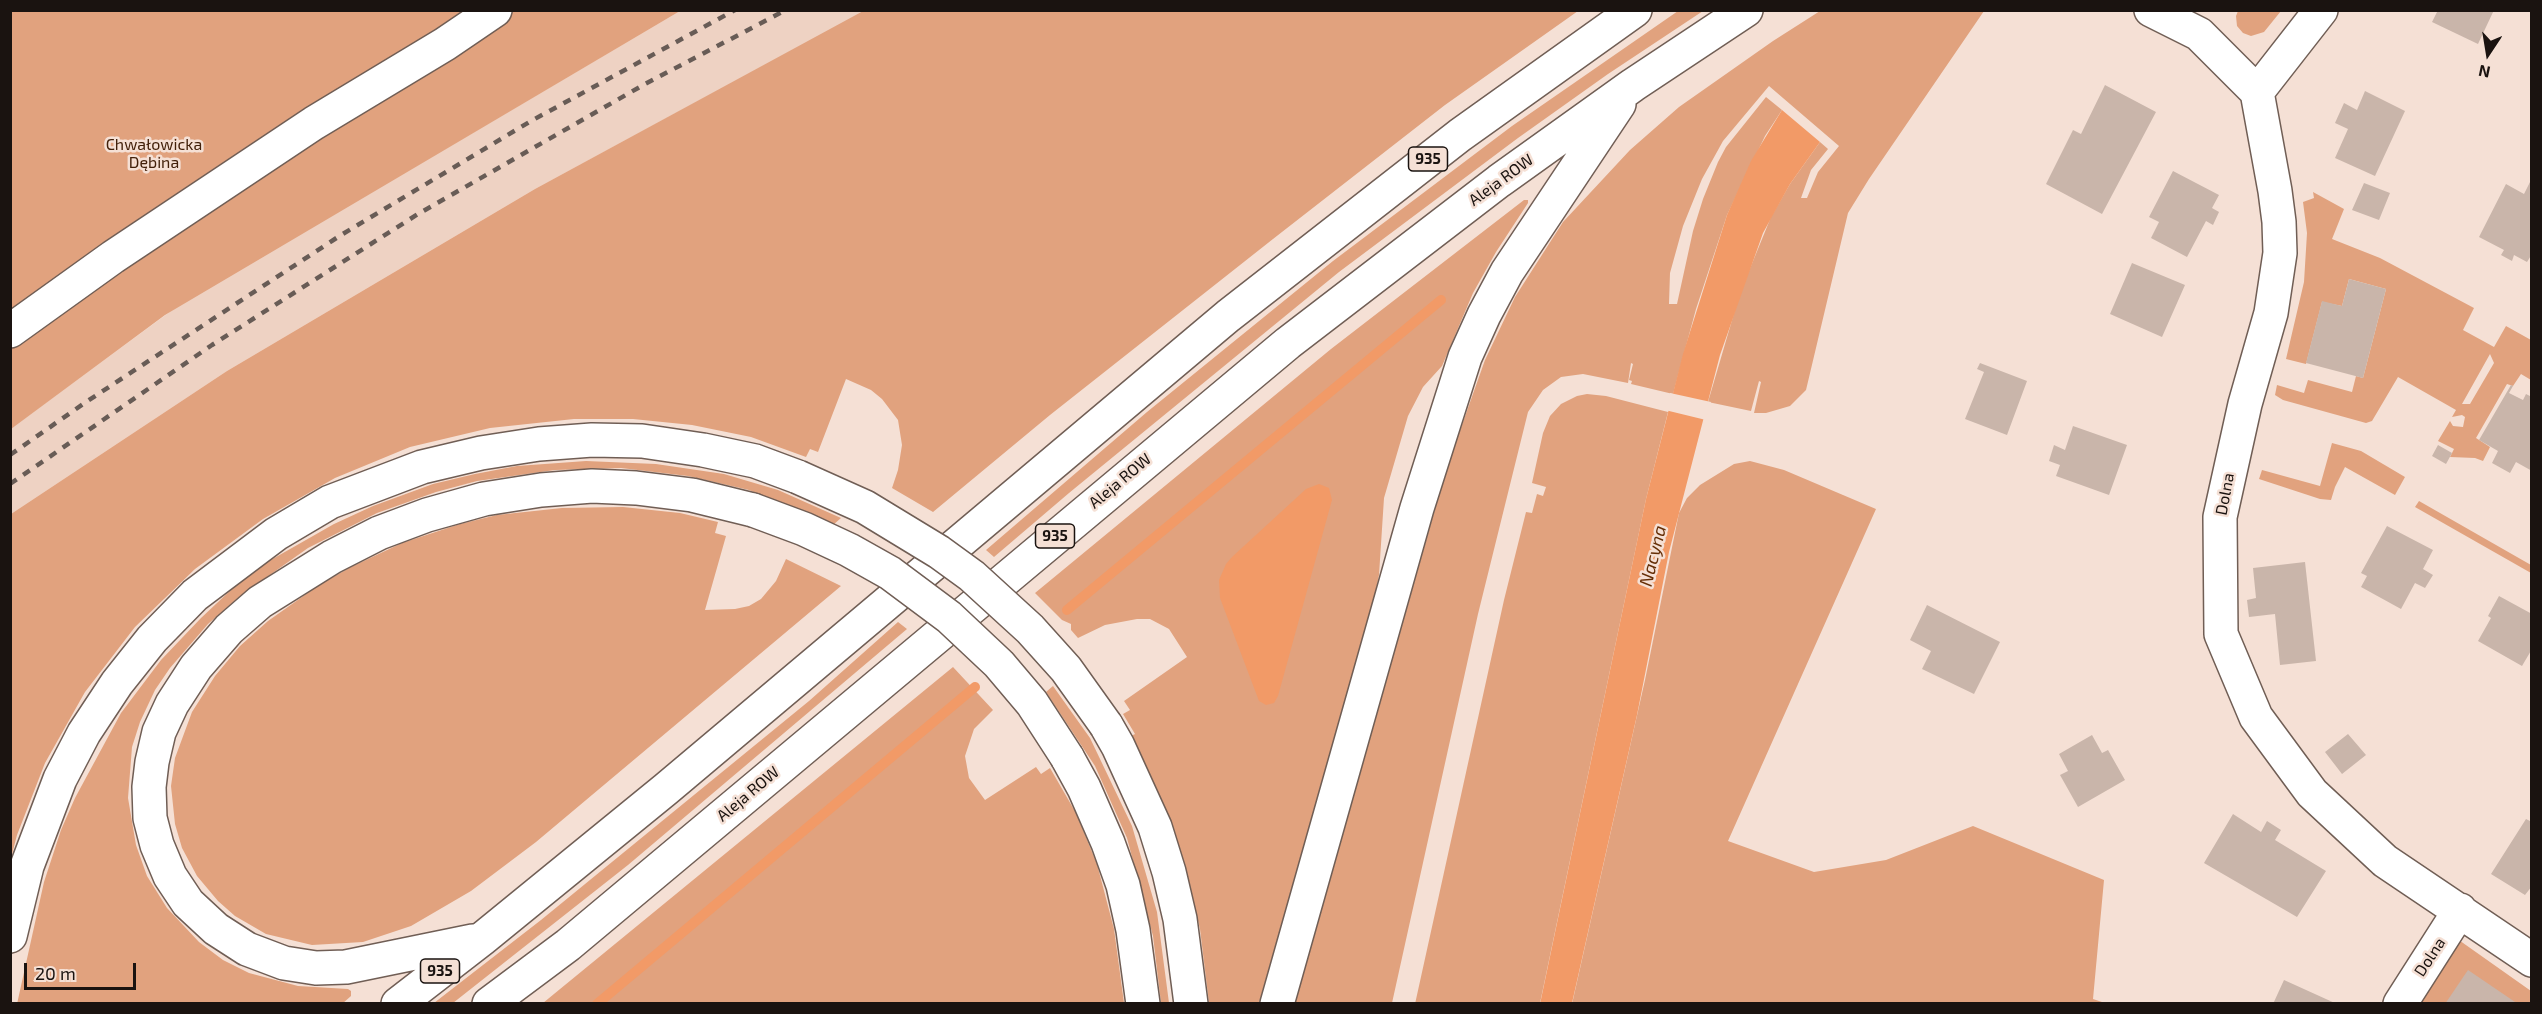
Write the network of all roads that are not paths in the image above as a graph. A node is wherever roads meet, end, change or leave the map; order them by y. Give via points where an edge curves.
1 (495, 10) edge
2 (1635, 10) edge
3 (1746, 10) edge
4 (2321, 10) edge
5 (2182, 17) edge
6 (1633, 85) junction
7 (2257, 92) junction
8 (10, 332) edge
9 (2460, 910) junction
10 (10, 936) edge
11 (482, 939) junction
12 (2532, 960) edge
13 (398, 1004) edge
14 (489, 1004) edge
15 (1143, 1004) edge
16 (1191, 1004) edge
17 (1277, 1004) edge
18 (2400, 1004) edge

1 - 8 main road via 314,123 113,257
2 - 11 main road, 935 via 1450,142 1228,316
3 - 6 main road, Aleja ROW / 935
4 - 7 main road
5 - 7 main road
6 - 14 main road, Aleja ROW / 935 via 1472,201 1288,343 577,937
6 - 17 main road via 1507,272 1465,357 1417,508
7 - 9 main road, Dolna via 2275,192 2280,253 2271,313 2245,404 2220,517 2221,634 2256,717 2312,793 2385,861
9 - 12 main road, Dolna
9 - 18 main road, Dolna
10 - 16 main road, bridge via 27,866 60,778 84,733 152,639 195,595 276,534 330,502 422,467 539,444 642,441 755,461 866,507 972,576 1030,629 1066,669 1106,725 1151,818 1180,919
11 - 13 main road, 935
11 - 15 main road, bridge via 346,967 316,968 247,949 216,929 188,903 170,876 157,845 150,818 149,787 159,732 196,668 230,629 260,602 332,557 379,533 484,499 592,486 636,488 692,495 753,510 849,550 890,573 949,617 999,664 1066,757 1108,843 1133,930

